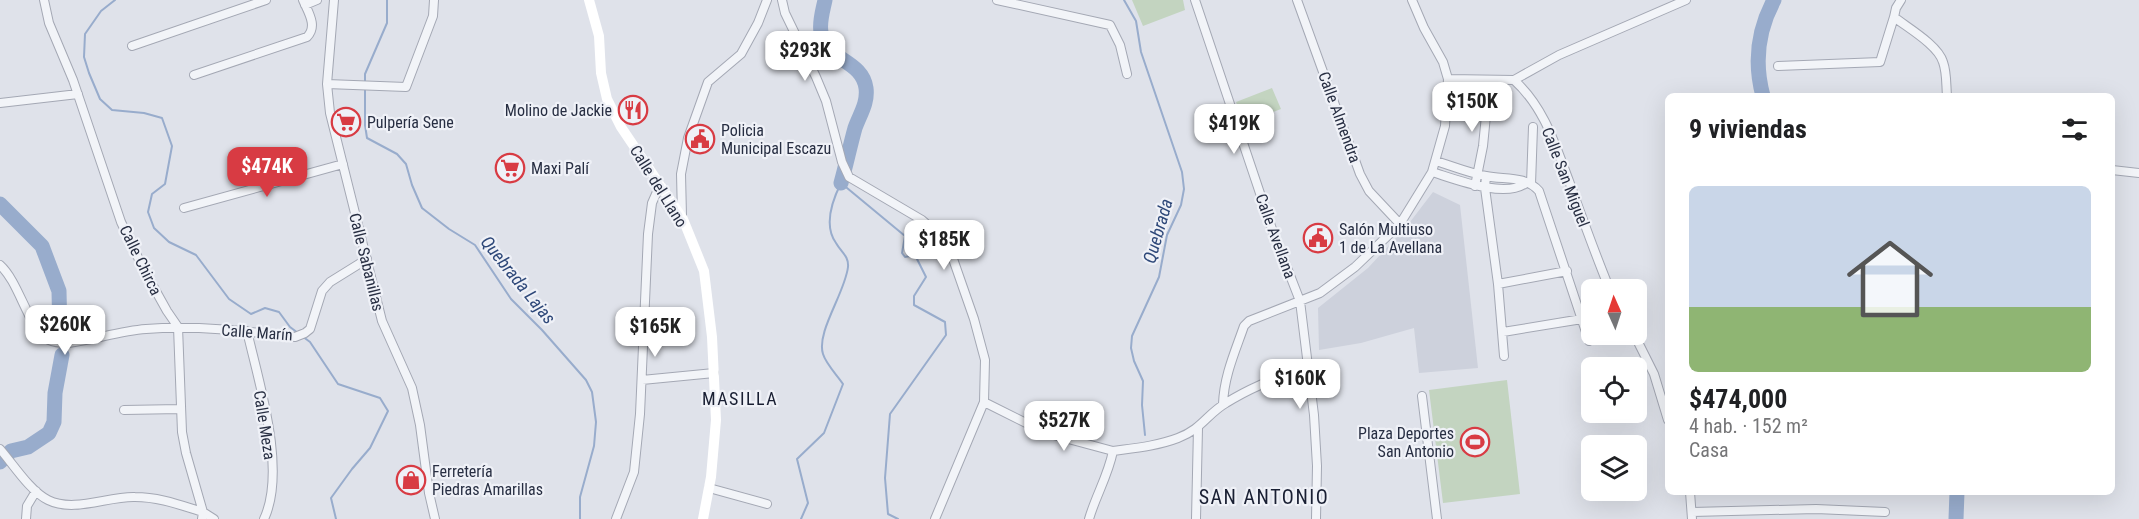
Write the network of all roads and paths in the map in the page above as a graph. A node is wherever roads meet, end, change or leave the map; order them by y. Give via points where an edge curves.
1 (44, 0) edge
2 (266, 0) edge
3 (317, 0) edge
4 (334, 0) edge
5 (434, 0) edge
6 (590, 0) edge
7 (767, 0) edge
8 (782, 0) edge
9 (997, 0) edge
10 (1195, 0) edge
11 (1297, 0) edge
12 (1412, 0) edge
13 (1686, 0) edge
14 (1901, 0) edge
15 (304, 3) edge
16 (1893, 17) junction
17 (132, 46) dead end
18 (1778, 66) dead end
19 (1127, 74) dead end
20 (194, 75) dead end
21 (1448, 79) junction
22 (1514, 80) junction
23 (327, 84) junction
24 (1947, 93) edge
25 (78, 94) junction
26 (1488, 95) dead end
27 (0, 103) edge
28 (1533, 127) dead end
29 (1436, 160) junction
30 (343, 164) junction
31 (2115, 170) edge
32 (1432, 171) junction
33 (2139, 173) edge
34 (1482, 175) junction
35 (1528, 184) junction
36 (660, 185) junction
37 (1475, 186) junction
38 (1485, 188) junction
39 (184, 208) dead end
40 (683, 219) junction
41 (1400, 224) junction
42 (366, 259) junction
43 (0, 265) edge
44 (1567, 271) junction
45 (1606, 279) edge
46 (1498, 284) junction
47 (1300, 301) junction
48 (1581, 316) edge
49 (1581, 319) edge
50 (178, 327) junction
51 (247, 332) junction
52 (1503, 332) junction
53 (1640, 345) edge
54 (1504, 356) dead end
55 (1307, 366) junction
56 (714, 373) junction
57 (642, 380) junction
58 (1422, 396) dead end
59 (984, 402) junction
60 (1223, 404) junction
61 (180, 409) junction
62 (124, 410) dead end
63 (1665, 410) edge
64 (1198, 428) junction
65 (0, 449) edge
66 (1113, 451) junction
67 (709, 488) junction
68 (36, 490) junction
69 (1690, 495) edge
70 (767, 504) dead end
71 (1885, 512) dead end
72 (203, 516) edge
73 (1692, 516) edge
74 (26, 519) edge
75 (214, 519) edge
76 (264, 519) edge
77 (435, 519) edge
78 (616, 519) edge
79 (703, 519) edge
80 (935, 519) edge
81 (1089, 519) edge
82 (1196, 519) edge
83 (1316, 519) edge
84 (1437, 519) edge

1 - 25 street, Calle Chirca via 49,23
2 - 17 street
3 - 15 street
4 - 23 street, Calle Sabanillas
5 - 23 street via 433,16 406,87
6 - 36 main road, Calle del Llano via 607,99
7 - 40 street via 741,54 708,82 681,174
8 - 59 street via 826,101 849,177 922,220 939,235 952,256 985,360
9 - 19 street via 1110,25
10 - 47 street, Calle Avellana
11 - 41 street, Calle Almendra via 1360,174 1369,191
12 - 21 street
13 - 22 street via 1559,55
14 - 16 street
15 - 20 street via 314,27 307,37
16 - 18 street via 1880,62
16 - 24 street via 1941,56
21 - 22 street
21 - 29 street via 1445,126
22 - 45 street, Calle San Miguel via 1538,107 1551,133
23 - 30 street, Calle Sabanillas
25 - 27 street
25 - 50 street, Calle Chirca via 121,222
26 - 34 street
28 - 35 street
29 - 32 street
29 - 34 street
30 - 39 street
30 - 42 street, Calle Sabanillas
31 - 33 street
32 - 37 street
32 - 41 street
34 - 35 street via 1519,179
34 - 37 street via 1475,180
34 - 38 street
35 - 38 street via 1520,188
35 - 44 street via 1539,191
36 - 40 main road, Calle del Llano
36 - 57 street via 652,203 648,234
37 - 38 street
38 - 46 street
40 - 56 main road, Calle del Llano via 704,271
41 - 47 street via 1355,267 1320,293
42 - 51 street, Calle Marín via 321,291 312,324 305,333 295,336
42 - 77 street, Calle Sabanillas via 382,321 412,388
43 - 50 street, Calle Marín via 9,274 40,333 55,342
44 - 46 street
44 - 48 street
46 - 52 street
47 - 55 street, Calle Avellana
47 - 60 street via 1244,326 1228,370
49 - 52 street
50 - 51 street, Calle Marín
50 - 61 street
51 - 76 street, Calle Meza via 271,448 271,505
52 - 54 street
53 - 63 street
55 - 60 street
55 - 83 street, Calle Avellana via 1314,415
56 - 57 street
56 - 67 main road, Calle del Llano via 716,420
57 - 78 street via 634,472
58 - 84 street
59 - 66 street via 1046,433
59 - 80 street
60 - 64 street
61 - 62 street
61 - 72 street via 186,453
64 - 66 street via 1161,443
64 - 82 street
65 - 68 street
66 - 81 street via 1110,470
67 - 70 street
67 - 79 main road, Calle del Llano
68 - 72 street via 48,500 75,504 133,496 157,498
68 - 74 street via 27,506
69 - 73 street
71 - 73 street via 1816,509
72 - 75 street

